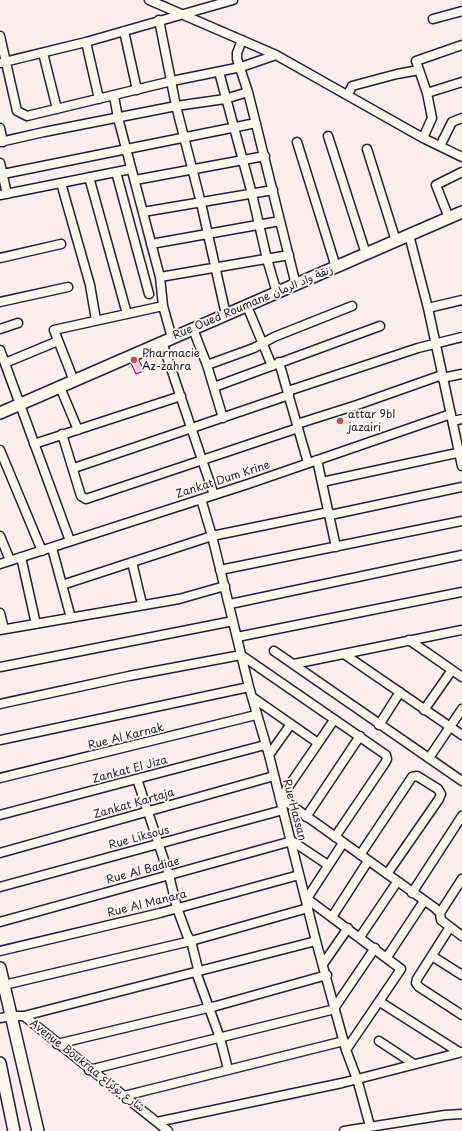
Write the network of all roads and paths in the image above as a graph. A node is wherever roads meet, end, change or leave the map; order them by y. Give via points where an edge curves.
1 (149, 0) edge
2 (233, 0) edge
3 (165, 4) edge
4 (462, 11) edge
5 (179, 14) junction
6 (433, 19) dead end
7 (159, 20) junction
8 (124, 31) junction
9 (0, 36) edge
10 (242, 40) junction
11 (86, 42) junction
12 (462, 45) edge
13 (43, 52) junction
14 (276, 55) junction
15 (3, 62) edge
16 (241, 67) junction
17 (418, 70) junction
18 (219, 72) junction
19 (172, 81) junction
20 (462, 82) edge
21 (137, 90) junction
22 (248, 92) junction
23 (427, 93) junction
24 (348, 94) junction
25 (114, 96) junction
26 (99, 99) junction
27 (225, 99) junction
28 (176, 106) junction
29 (57, 109) junction
30 (118, 118) junction
31 (462, 118) edge
32 (256, 123) junction
33 (0, 128) edge
34 (234, 128) junction
35 (328, 136) dead end
36 (184, 137) junction
37 (423, 138) junction
38 (1, 142) edge
39 (297, 142) dead end
40 (440, 146) junction
41 (126, 149) junction
42 (367, 149) dead end
43 (265, 156) junction
44 (462, 157) edge
45 (243, 160) junction
46 (0, 163) edge
47 (131, 169) junction
48 (192, 170) junction
49 (116, 172) junction
50 (462, 172) edge
51 (2, 174) junction
52 (89, 177) junction
53 (135, 180) junction
54 (61, 183) junction
55 (273, 190) junction
56 (252, 194) junction
57 (4, 195) edge
58 (201, 203) junction
59 (144, 212) junction
60 (462, 212) edge
61 (449, 218) junction
62 (280, 221) junction
63 (259, 226) junction
64 (208, 234) junction
65 (409, 235) junction
66 (396, 241) junction
67 (61, 244) dead end
68 (152, 244) junction
69 (366, 254) junction
70 (289, 255) junction
71 (0, 258) edge
72 (267, 259) junction
73 (336, 267) junction
74 (216, 269) junction
75 (160, 277) junction
76 (296, 284) junction
77 (68, 287) dead end
78 (277, 293) junction
79 (149, 294) dead end
80 (462, 300) edge
81 (0, 302) edge
82 (163, 306) junction
83 (247, 306) junction
84 (352, 306) dead end
85 (428, 308) junction
86 (126, 314) junction
87 (226, 315) junction
88 (96, 320) junction
89 (18, 323) dead end
90 (380, 326) dead end
91 (0, 329) edge
92 (193, 329) junction
93 (462, 337) edge
94 (167, 340) junction
95 (58, 341) junction
96 (264, 343) junction
97 (435, 343) junction
98 (0, 350) edge
99 (6, 363) junction
100 (276, 364) junction
101 (207, 365) junction
102 (462, 374) edge
103 (442, 377) junction
104 (74, 381) junction
105 (60, 387) junction
106 (214, 387) junction
107 (288, 393) junction
108 (181, 396) junction
109 (20, 404) junction
110 (0, 413) edge
111 (222, 418) junction
112 (452, 418) junction
113 (462, 420) edge
114 (297, 426) junction
115 (193, 428) junction
116 (78, 430) junction
117 (62, 434) junction
118 (34, 444) junction
119 (0, 450) edge
120 (461, 453) edge
121 (317, 460) junction
122 (203, 461) junction
123 (308, 463) junction
124 (462, 466) edge
125 (74, 468) junction
126 (322, 482) junction
127 (462, 487) edge
128 (214, 495) junction
129 (201, 499) junction
130 (329, 513) junction
131 (462, 521) edge
132 (0, 536) edge
133 (212, 536) junction
134 (70, 541) junction
135 (336, 547) junction
136 (52, 548) junction
137 (42, 551) junction
138 (462, 556) edge
139 (22, 557) junction
140 (10, 560) junction
141 (132, 562) junction
142 (0, 564) edge
143 (220, 570) junction
144 (62, 585) junction
145 (224, 586) junction
146 (462, 592) edge
147 (142, 604) junction
148 (230, 604) junction
149 (0, 613) edge
150 (71, 618) junction
151 (233, 620) junction
152 (36, 624) junction
153 (2, 630) edge
154 (458, 631) edge
155 (237, 637) junction
156 (462, 637) edge
157 (409, 640) junction
158 (274, 651) dead end
159 (344, 654) junction
160 (241, 655) junction
161 (294, 664) junction
162 (0, 667) edge
163 (452, 670) junction
164 (462, 677) edge
165 (248, 687) junction
166 (400, 692) junction
167 (252, 697) junction
168 (0, 704) edge
169 (462, 709) edge
170 (424, 710) junction
171 (256, 715) junction
172 (334, 720) junction
173 (291, 724) junction
174 (379, 725) junction
175 (450, 727) junction
176 (462, 735) edge
177 (360, 736) junction
178 (0, 740) edge
179 (318, 743) junction
180 (265, 745) junction
181 (269, 755) junction
182 (429, 758) junction
183 (274, 776) junction
184 (0, 778) edge
185 (137, 779) junction
186 (462, 781) edge
187 (280, 798) junction
188 (283, 810) junction
189 (147, 812) junction
190 (0, 815) edge
191 (462, 816) edge
192 (306, 817) junction
193 (335, 837) junction
194 (292, 842) junction
195 (158, 844) junction
196 (343, 844) junction
197 (0, 853) edge
198 (360, 855) junction
199 (368, 861) junction
200 (328, 865) junction
201 (387, 874) junction
202 (169, 875) junction
203 (299, 875) junction
204 (462, 879) edge
205 (397, 882) junction
206 (0, 887) edge
207 (412, 893) junction
208 (424, 901) junction
209 (307, 902) junction
210 (178, 908) junction
211 (440, 913) junction
212 (332, 917) junction
213 (0, 922) edge
214 (450, 927) junction
215 (348, 928) junction
216 (462, 936) edge
217 (360, 937) junction
218 (191, 941) junction
219 (316, 941) junction
220 (375, 948) junction
221 (0, 951) edge
222 (432, 956) junction
223 (387, 957) junction
224 (323, 964) junction
225 (0, 968) edge
226 (196, 972) junction
227 (327, 975) junction
228 (462, 975) edge
229 (2, 982) edge
230 (380, 1002) junction
231 (208, 1008) junction
232 (335, 1008) junction
233 (462, 1015) edge
234 (12, 1016) junction
235 (24, 1016) junction
236 (0, 1018) edge
237 (220, 1038) junction
238 (344, 1041) junction
239 (378, 1041) dead end
240 (57, 1044) junction
241 (346, 1050) junction
242 (460, 1052) edge
243 (0, 1062) edge
244 (414, 1064) junction
245 (228, 1069) junction
246 (89, 1070) junction
247 (357, 1079) junction
248 (124, 1096) junction
249 (462, 1114) edge
250 (157, 1122) junction
251 (370, 1126) junction
252 (14, 1131) edge
253 (38, 1131) edge
254 (168, 1131) edge
255 (344, 1131) edge

1 - 3 street
2 - 5 street
3 - 5 street
4 - 6 street
5 - 7 street
5 - 10 street
7 - 8 street
7 - 19 street
8 - 11 street
8 - 21 street
9 - 15 street
10 - 14 street
10 - 16 street via 237,53
11 - 13 street
11 - 26 street
12 - 17 street via 416,61
13 - 15 street
13 - 29 street
14 - 16 street
14 - 24 street
15 - 29 street via 18,113 31,116
16 - 18 street
16 - 22 street
17 - 23 street
17 - 24 street via 352,86
18 - 19 street
18 - 27 street
19 - 21 street
19 - 28 street
20 - 23 street
21 - 25 street
22 - 27 street
22 - 32 street
23 - 37 street via 432,118
24 - 37 street
25 - 26 street
25 - 30 street
26 - 29 street
27 - 28 street
27 - 34 street
28 - 30 street
28 - 36 street
30 - 38 street
30 - 41 street
31 - 40 street via 452,122
32 - 34 street
32 - 43 street
33 - 38 street
34 - 36 street
34 - 45 street
35 - 69 street
36 - 41 street
36 - 48 street
37 - 40 street
39 - 73 street
40 - 44 street
41 - 47 street
41 - 51 street
42 - 66 street
43 - 45 street
43 - 55 street
45 - 48 street
45 - 56 street
46 - 51 street
47 - 49 street
47 - 53 street
48 - 53 street
48 - 58 street
49 - 52 street
49 - 79 street
50 - 61 street via 436,185
51 - 57 street
52 - 54 street
52 - 86 street
53 - 59 street
54 - 57 street
54 - 88 street via 90,285
55 - 56 street
55 - 62 street
56 - 58 street
56 - 63 street
58 - 59 street
58 - 64 street
59 - 68 street
60 - 61 street, Rue Oued Roumane زنقة واد الرمان
61 - 65 street, Rue Oued Roumane زنقة واد الرمان
62 - 63 street
62 - 70 street
63 - 64 street
63 - 72 street
64 - 68 street
64 - 74 street
65 - 66 street, Rue Oued Roumane زنقة واد الرمان
65 - 85 street
66 - 69 street, Rue Oued Roumane زنقة واد الرمان
67 - 71 street
68 - 75 street
69 - 73 street, Rue Oued Roumane زنقة واد الرمان
70 - 72 street
70 - 76 street
72 - 74 street
72 - 78 street
73 - 76 street, Rue Oued Roumane زنقة واد الرمان
74 - 75 street
74 - 87 street
75 - 82 street
76 - 78 street, Rue Oued Roumane زنقة واد الرمان
77 - 81 street
78 - 83 street, Rue Oued Roumane زنقة واد الرمان
80 - 85 street
82 - 86 street
82 - 94 street
83 - 87 street, Rue Oued Roumane زنقة واد الرمان
83 - 96 street
84 - 96 street
85 - 97 street
86 - 88 street
87 - 92 street, Rue Oued Roumane زنقة واد الرمان
88 - 95 street via 55,329
89 - 91 street
90 - 100 street
92 - 94 street, Rue Oued Roumane زنقة واد الرمان
92 - 101 street
93 - 97 street
94 - 104 street, Rue Oued Roumane زنقة واد الرمان
94 - 108 street
95 - 99 street
95 - 104 street
96 - 100 street
96 - 101 street
97 - 103 street
97 - 107 street
98 - 99 street
99 - 109 street
100 - 106 street
100 - 107 street
101 - 106 street
102 - 103 street
103 - 112 street
103 - 114 street
104 - 105 street, Rue Oued Roumane زنقة واد الرمان
105 - 109 street, Rue Oued Roumane زنقة واد الرمان
105 - 116 street
106 - 111 street
107 - 111 street
107 - 114 street
108 - 115 street
108 - 116 street
109 - 110 street, Rue Oued Roumane زنقة واد الرمان
109 - 118 street
111 - 115 street
112 - 113 street, Zankat Dum Krine
112 - 120 street
112 - 121 street, Zankat Dum Krine
114 - 122 street
114 - 123 street
115 - 122 street
115 - 125 street
116 - 117 street
117 - 118 street
117 - 125 street
118 - 134 street
119 - 137 street
120 - 124 street
120 - 126 street
121 - 123 street, Zankat Dum Krine
121 - 126 street
122 - 125 street via 88,499 81,496
122 - 128 street
123 - 128 street, Zankat Dum Krine
126 - 130 street
127 - 130 street
128 - 129 street, Zankat Dum Krine
129 - 133 street, Rue Hassan
129 - 134 street, Zankat Dum Krine
130 - 133 street
130 - 135 street
131 - 135 street
132 - 140 street
133 - 141 street
133 - 143 street, Rue Hassan
134 - 136 street, Zankat Dum Krine
135 - 143 street
136 - 137 street, Zankat Dum Krine
136 - 144 street
137 - 139 street, Zankat Dum Krine
138 - 148 street
139 - 140 street, Zankat Dum Krine
139 - 152 street
140 - 142 street, Zankat Dum Krine
141 - 144 street
141 - 147 street
143 - 145 street, Rue Hassan
144 - 150 street
145 - 147 street via 179,599
145 - 148 street, Rue Hassan
146 - 155 street
147 - 150 street
148 - 151 street, Rue Hassan
149 - 153 street
150 - 152 street
151 - 155 street, Rue Hassan
151 - 162 street
152 - 153 street
154 - 156 street
154 - 157 street
155 - 160 street, Rue Hassan
157 - 159 street
157 - 163 street
158 - 161 street
159 - 161 street
159 - 166 street
160 - 165 street, Rue Hassan
160 - 168 street
160 - 172 street
161 - 174 street
163 - 164 street
163 - 170 street
165 - 167 street, Rue Hassan
165 - 178 street
166 - 170 street
166 - 174 street
167 - 171 street, Rue Hassan
167 - 173 street
169 - 175 street
170 - 175 street
171 - 180 street, Rue Hassan
171 - 184 street, Rue Al Karnak
172 - 177 street
172 - 179 street
173 - 179 street
173 - 181 street
174 - 182 street
175 - 176 street
175 - 182 street
177 - 192 street
177 - 193 street via 384,753 387,759
179 - 187 street
180 - 181 street, Rue Hassan
180 - 185 street, Zankat El Jiza
181 - 183 street, Rue Hassan
182 - 186 street
183 - 187 street, Rue Hassan
183 - 189 street, Zankat Kartaja
185 - 189 street
185 - 190 street, Zankat El Jiza
187 - 188 street, Rue Hassan
187 - 192 street
188 - 194 street, Rue Hassan
188 - 195 street, Rue Liksous
189 - 195 street
189 - 197 street, Zankat Kartaja
191 - 207 street
192 - 193 street
193 - 196 street
194 - 200 street
194 - 202 street, Rue Al Badiae
194 - 203 street, Rue Hassan
195 - 202 street
195 - 206 street, Rue Liksous
196 - 198 street
196 - 200 street
198 - 199 street
198 - 201 street via 412,777 417,776 438,789 441,794 439,799
199 - 201 street
199 - 212 street
200 - 209 street
201 - 205 street
202 - 210 street
202 - 213 street, Rue Al Badiae
203 - 209 street, Rue Hassan
203 - 210 street, Rue Al Manara
204 - 211 street
205 - 207 street
205 - 217 street
207 - 208 street
208 - 211 street
208 - 223 street
209 - 212 street
209 - 218 street
209 - 219 street, Rue Hassan
210 - 218 street
210 - 221 street, Rue Al Manara
211 - 214 street via 441,920
212 - 215 street
214 - 216 street
214 - 222 street
215 - 217 street
215 - 224 street
217 - 220 street
218 - 226 street via 198,968
218 - 229 street
219 - 224 street, Rue Hassan
219 - 226 street
220 - 223 street
220 - 232 street
222 - 228 street
222 - 233 street via 417,979 417,985
223 - 230 street via 400,966 401,970
224 - 227 street, Rue Hassan
225 - 229 street
226 - 231 street
226 - 235 street
227 - 231 street
227 - 232 street, Rue Hassan
229 - 234 street
230 - 241 street
230 - 242 street
231 - 237 street
231 - 240 street
232 - 237 street
232 - 238 street, Rue Hassan
234 - 235 street, Avenue Boukraa شارع بوكراع
234 - 236 street, Avenue Boukraa شارع بوكراع
234 - 253 street
235 - 240 street, Avenue Boukraa شارع بوكراع
237 - 245 street
237 - 246 street
238 - 241 street, Rue Hassan
238 - 245 street
239 - 244 street
240 - 246 street, Avenue Boukraa شارع بوكراع
241 - 247 street, Rue Hassan
242 - 244 street
243 - 252 street
244 - 247 street
245 - 248 street
246 - 248 street, Avenue Boukraa شارع بوكراع
247 - 250 street
247 - 251 street, Rue Hassan
248 - 250 street, Avenue Boukraa شارع بوكراع
249 - 251 street
250 - 254 street, Avenue Boukraa شارع بوكراع
251 - 255 street

